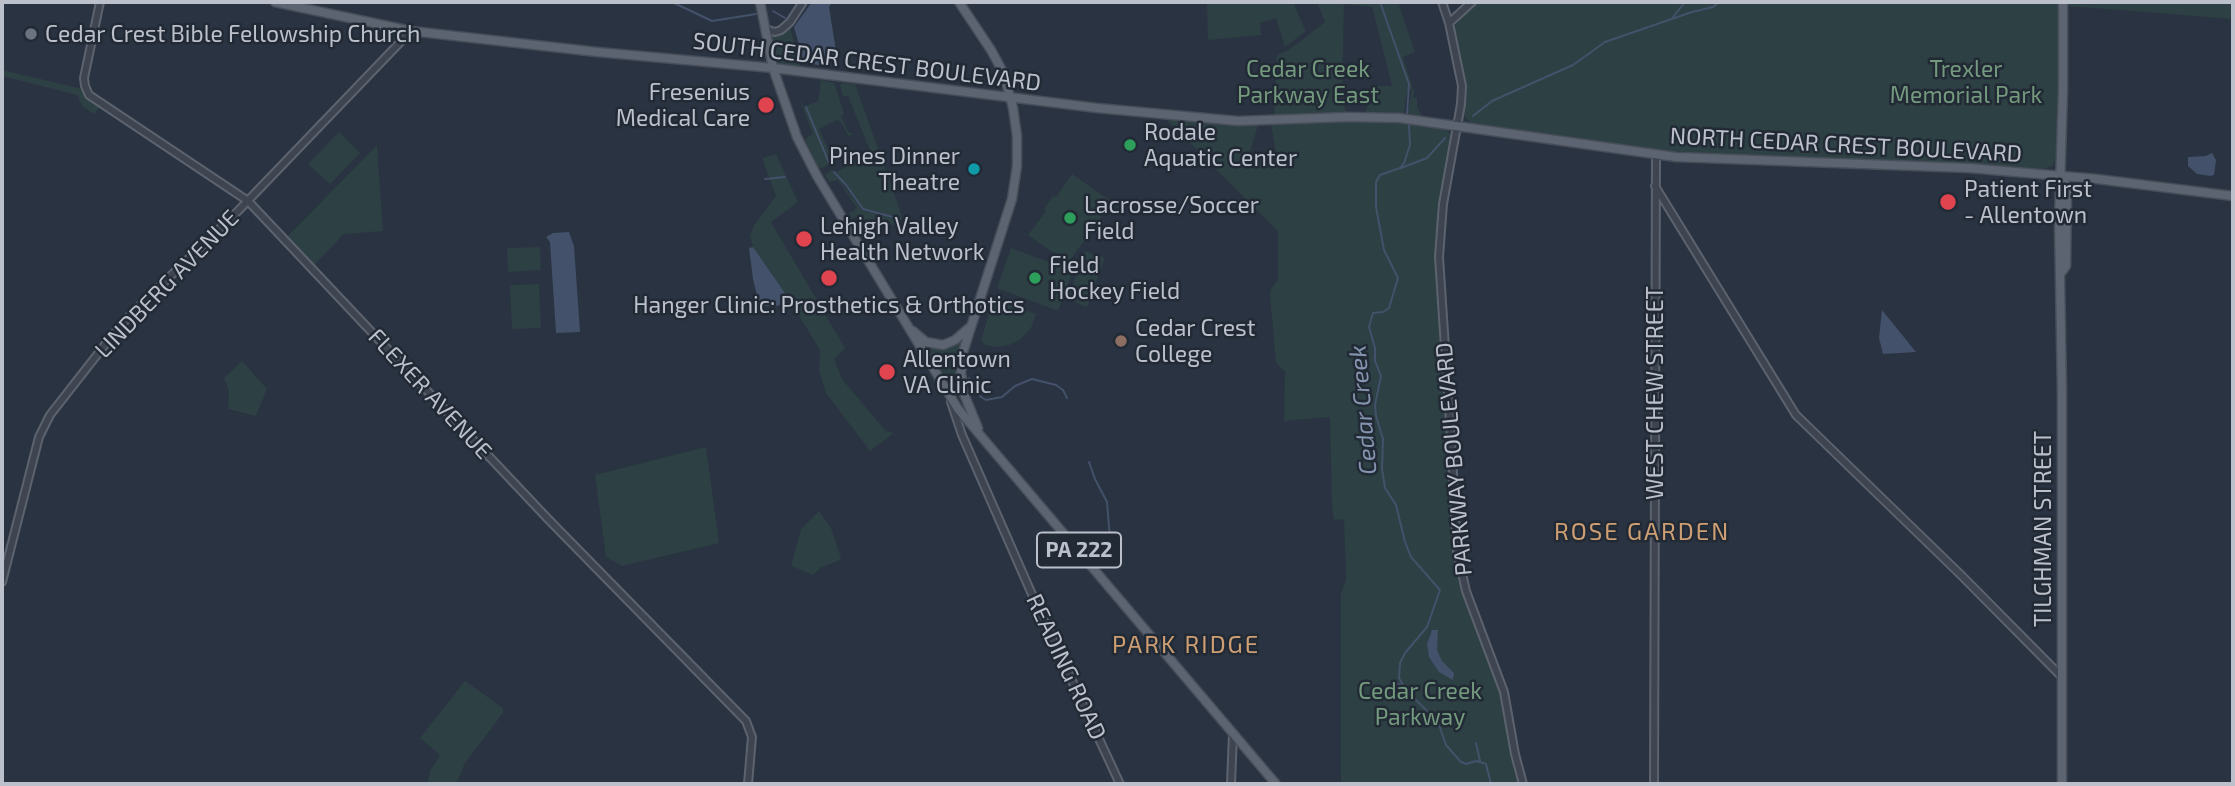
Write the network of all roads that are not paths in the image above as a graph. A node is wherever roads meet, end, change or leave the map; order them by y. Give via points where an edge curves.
1 (100, 2) edge
2 (275, 2) edge
3 (803, 2) edge
4 (959, 2) edge
5 (1442, 2) edge
6 (1472, 2) edge
7 (2063, 2) edge
8 (760, 4) edge
9 (1449, 23) junction
10 (765, 29) junction
11 (411, 31) junction
12 (773, 68) junction
13 (1012, 99) junction
14 (1457, 125) junction
15 (1656, 154) junction
16 (2062, 176) junction
17 (1655, 186) junction
18 (2233, 196) edge
19 (1664, 200) junction
20 (248, 201) junction
21 (1655, 212) junction
22 (906, 324) junction
23 (971, 325) junction
24 (948, 394) junction
25 (976, 430) junction
26 (962, 435) junction
27 (984, 438) junction
28 (2, 582) edge
29 (2062, 677) junction
30 (1233, 733) junction
31 (748, 784) edge
32 (1120, 784) edge
33 (1231, 784) edge
34 (1276, 784) edge
35 (1524, 784) edge
36 (1654, 784) edge
37 (2062, 784) edge

1 - 20 street, FLEXER AVENUE via 84,80 86,90
2 - 11 main road, SOUTH CEDAR CREST BOULEVARD
3 - 10 street via 781,30
4 - 13 main road, PA 222 via 997,59
5 - 9 street, PARKWAY BOULEVARD
6 - 9 street
7 - 16 main road, TILGHMAN STREET
8 - 10 main road, PA 222
9 - 14 street, PARKWAY BOULEVARD via 1462,86
10 - 12 main road, PA 222
11 - 12 main road, SOUTH CEDAR CREST BOULEVARD
11 - 20 street, LINDBERG AVENUE
12 - 13 main road, SOUTH CEDAR CREST BOULEVARD
12 - 22 main road, PA 222 via 797,137 817,176
13 - 14 main road, SOUTH CEDAR CREST BOULEVARD via 1238,121 1348,117
13 - 23 main road, PA 222 via 1016,181
14 - 15 main road, NORTH CEDAR CREST BOULEVARD
14 - 35 street, PARKWAY BOULEVARD via 1439,257 1457,551 1466,591 1504,694
15 - 16 main road, NORTH CEDAR CREST BOULEVARD
15 - 17 street, WEST CHEW STREET
16 - 18 main road, NORTH CEDAR CREST BOULEVARD
16 - 29 main road, TILGHMAN STREET
17 - 19 street
17 - 21 street, WEST CHEW STREET
19 - 21 street
19 - 29 street via 1796,415
20 - 28 street, LINDBERG AVENUE via 118,329 50,415 39,437
20 - 31 street, FLEXER AVENUE via 746,721 752,737
21 - 36 street, WEST CHEW STREET
22 - 23 main road via 937,345 951,343
22 - 24 main road, PA 222
23 - 27 main road, PA 222 via 963,352 962,383
24 - 25 main road, PA 222
24 - 26 street, READING ROAD
25 - 26 street
25 - 27 main road, PA 222
26 - 32 street, READING ROAD
27 - 30 main road, PA 222
29 - 37 main road, TILGHMAN STREET
30 - 33 street
30 - 34 main road, PA 222

